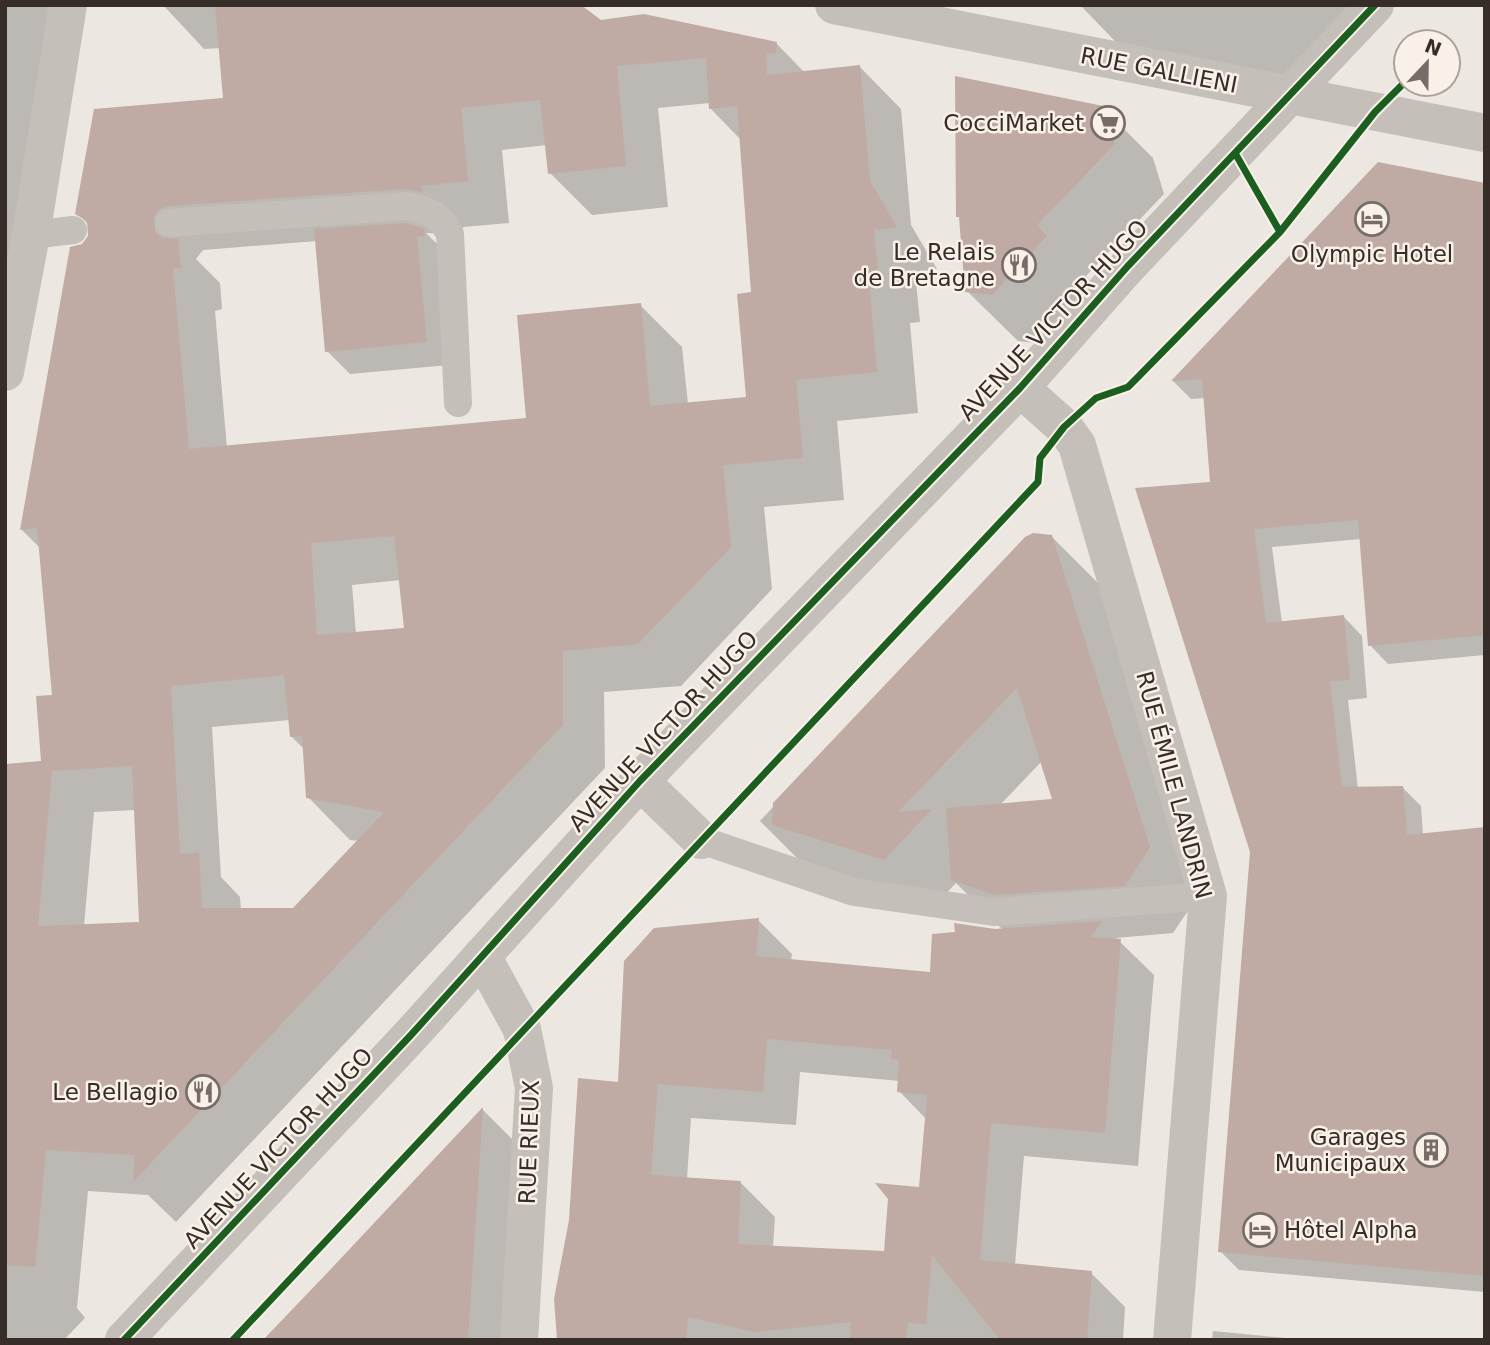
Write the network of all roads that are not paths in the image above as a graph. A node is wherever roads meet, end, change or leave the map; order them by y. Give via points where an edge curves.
1 (68, 5) edge
2 (834, 5) edge
3 (1375, 5) edge
4 (961, 17) edge
5 (1290, 96) junction
6 (1485, 133) edge
7 (169, 223) dead end
8 (73, 230) dead end
9 (31, 235) junction
10 (10, 319) edge
11 (5, 372) edge
12 (1020, 388) junction
13 (458, 403) dead end
14 (640, 781) junction
15 (701, 840) joint
16 (1209, 896) junction
17 (482, 956) junction
18 (124, 1340) edge
19 (519, 1340) edge
20 (1172, 1340) edge

1 - 9 street
2 - 4 street, RUE GALLIENI
3 - 5 street, AVENUE VICTOR HUGO
4 - 5 street, RUE GALLIENI
5 - 6 street, RUE GALLIENI
5 - 12 street, AVENUE VICTOR HUGO via 1127,267
7 - 13 lane via 406,206 428,210 443,220 450,234
8 - 9 lane
9 - 10 street
10 - 11 street
12 - 14 street, AVENUE VICTOR HUGO
12 - 16 street, RUE ÉMILE LANDRIN via 1064,427 1077,445
14 - 15 street
14 - 17 street, AVENUE VICTOR HUGO
15 - 16 lane via 854,892 994,912
16 - 20 street, RUE ÉMILE LANDRIN
17 - 18 street, AVENUE VICTOR HUGO
17 - 19 street, RUE RIEUX via 522,1029 534,1088

